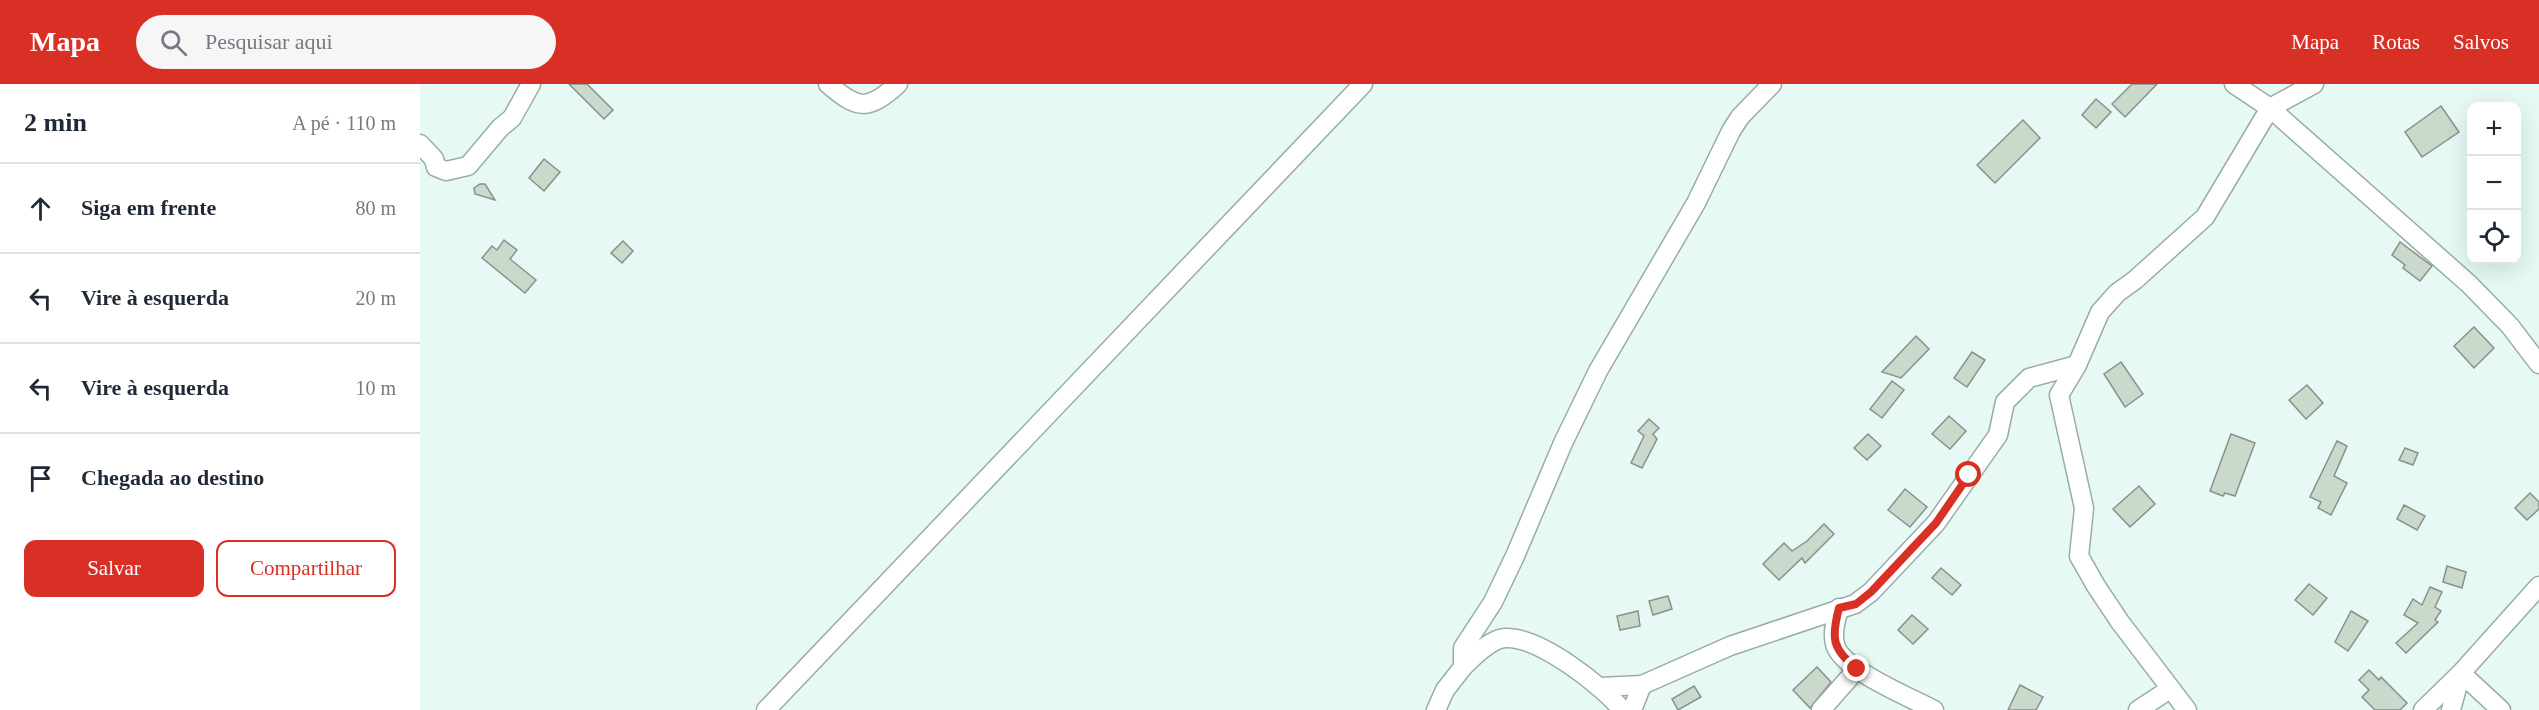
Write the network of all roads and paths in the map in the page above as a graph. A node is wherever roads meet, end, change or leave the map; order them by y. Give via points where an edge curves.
1 (531, 84) edge
2 (828, 84) edge
3 (898, 84) edge
4 (1363, 84) edge
5 (1772, 84) edge
6 (2234, 84) edge
7 (2314, 84) edge
8 (2292, 90) edge
9 (2270, 108) junction
10 (420, 144) edge
11 (2539, 364) edge
12 (2077, 365) junction
13 (2539, 586) edge
14 (1839, 608) junction
15 (1463, 667) junction
16 (1857, 669) junction
17 (2461, 673) junction
18 (1642, 685) junction
19 (1600, 687) junction
20 (2170, 688) junction
21 (766, 710) edge
22 (1436, 710) edge
23 (1622, 710) edge
24 (1632, 710) edge
25 (1821, 710) edge
26 (1934, 710) edge
27 (2138, 710) edge
28 (2187, 710) edge
29 (2423, 710) edge
30 (2451, 710) edge
31 (2501, 710) edge

1 - 10 street via 512,118 468,166 446,171 436,167
2 - 3 street via 857,105 869,105
4 - 21 street
5 - 15 street via 1731,131 1696,203 1598,371 1493,602 1463,648
6 - 9 street
7 - 8 street
8 - 9 street
9 - 11 street via 2469,284 2510,326
9 - 12 street via 2205,217 2100,312
12 - 14 street via 2029,378 2006,402 1998,435 1936,523 1871,592 1856,604
12 - 20 street via 2059,395 2084,508 2079,556 2120,622
13 - 17 street
14 - 16 street via 1834,626 1835,646
14 - 18 street via 1730,645
15 - 19 street via 1486,647 1504,638 1533,644
15 - 22 street via 1445,690
16 - 25 street
16 - 26 street
17 - 29 street
17 - 30 street
17 - 31 street
18 - 19 street
18 - 24 street
19 - 23 street
20 - 27 street
20 - 28 street

